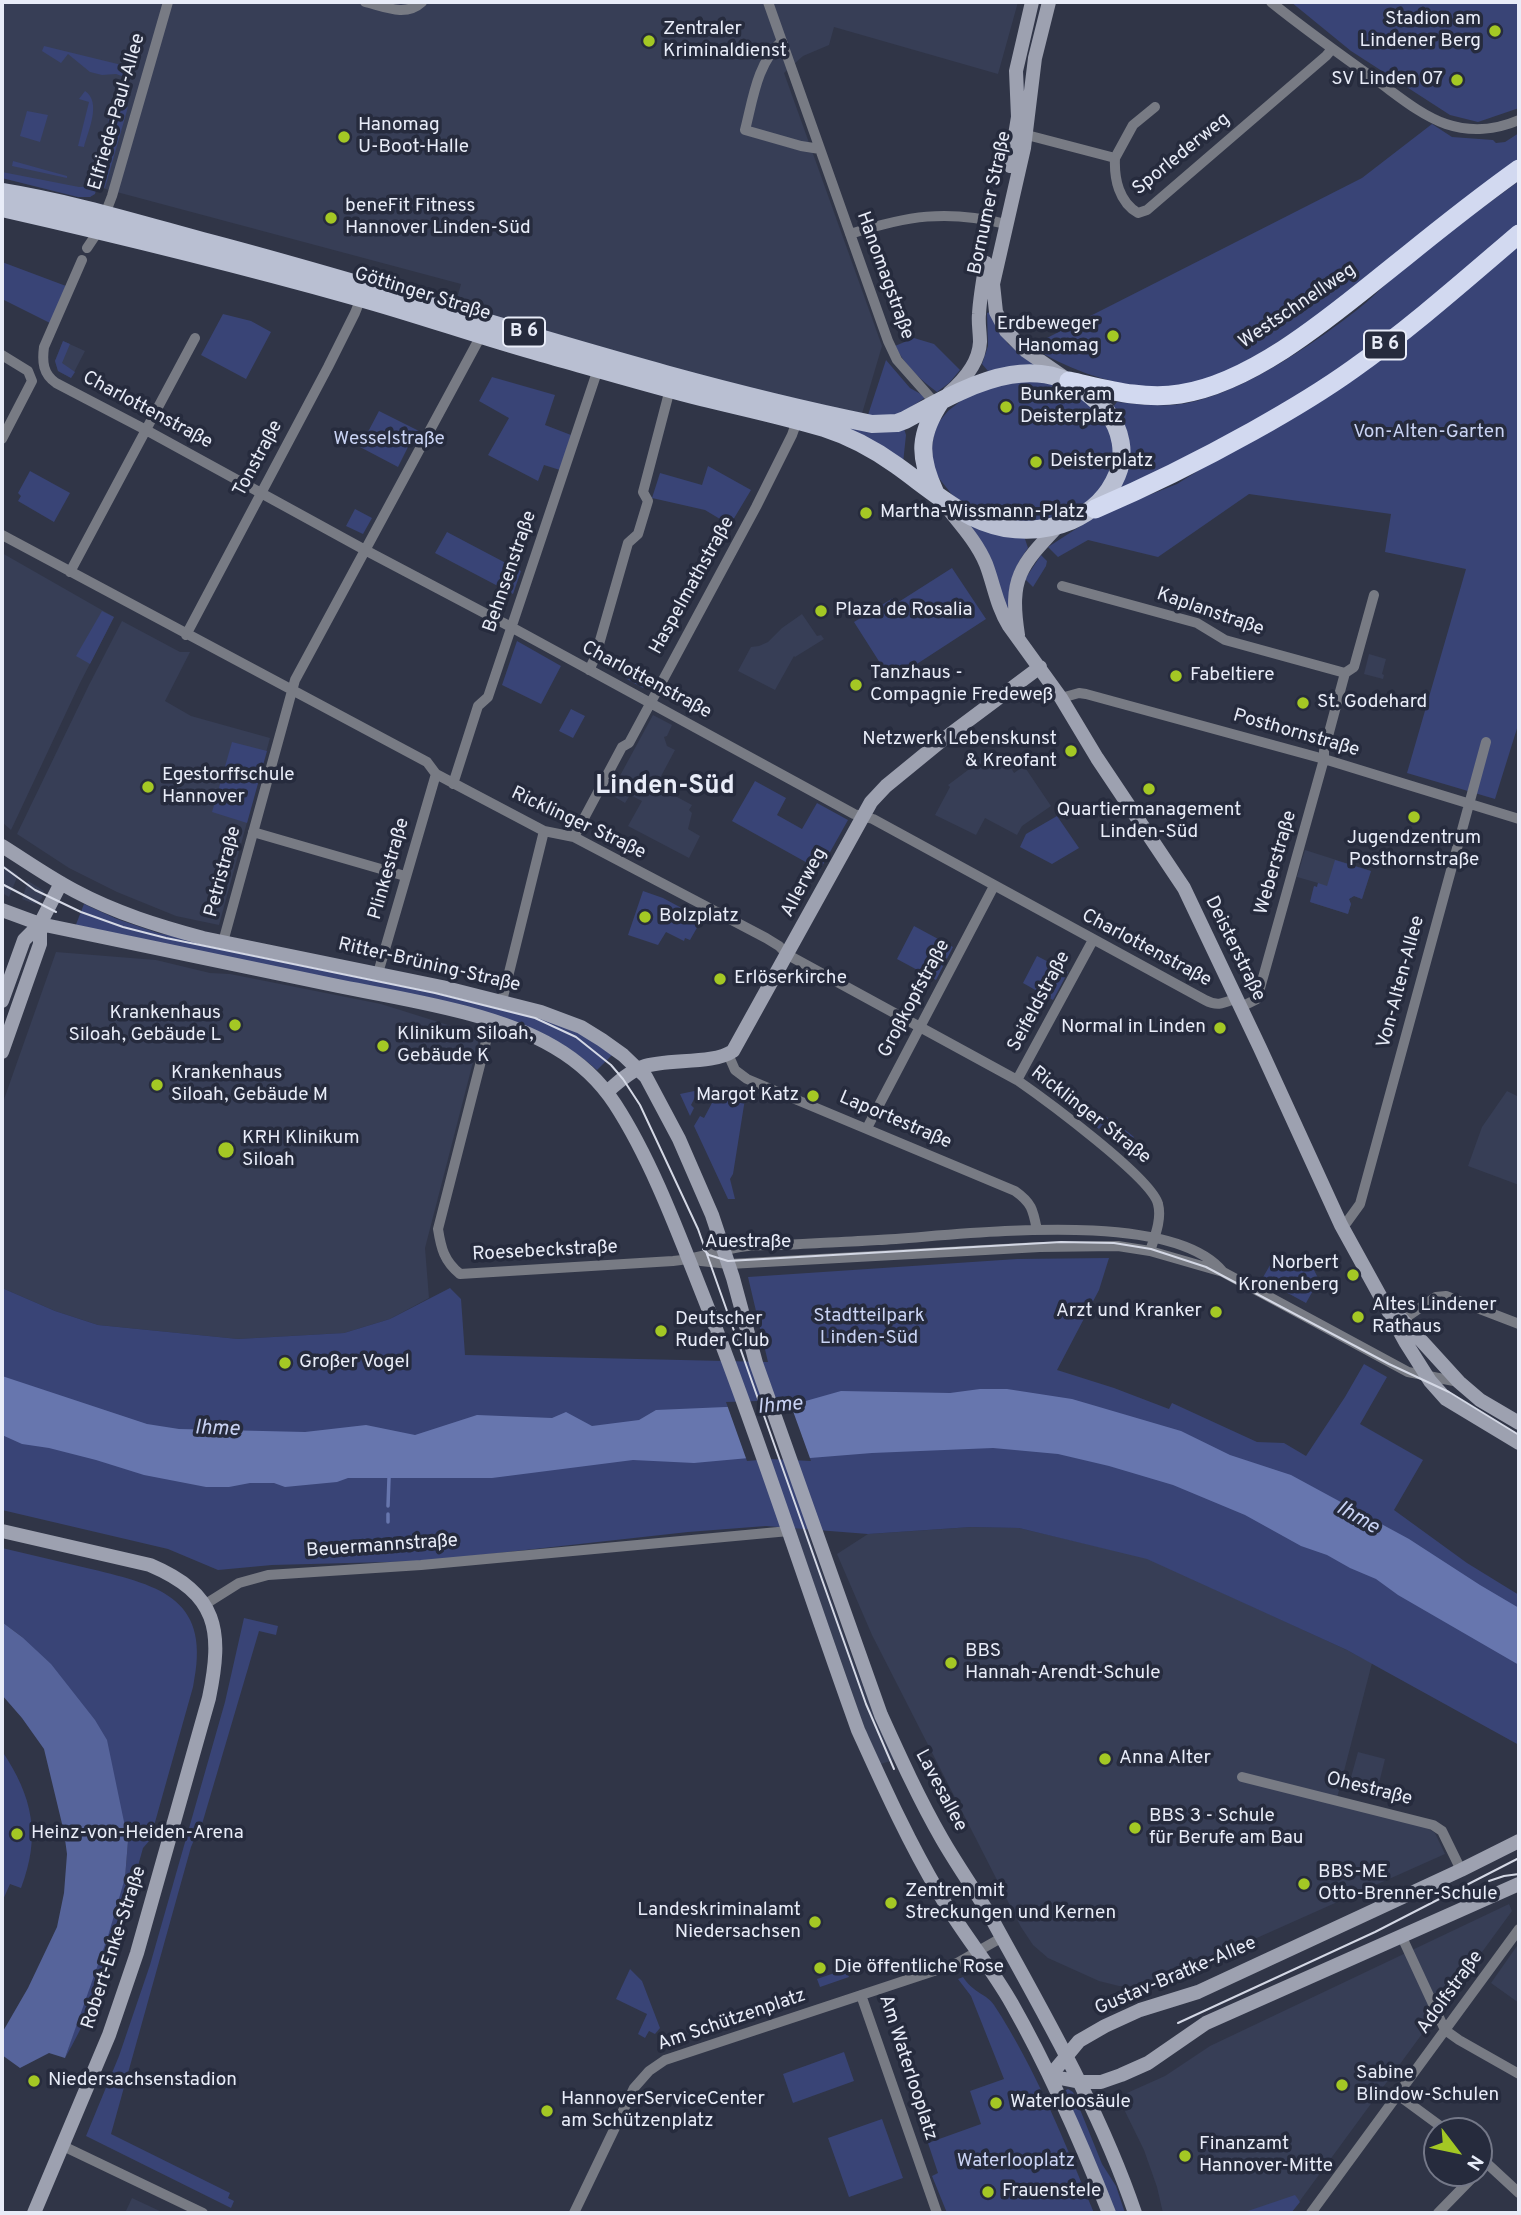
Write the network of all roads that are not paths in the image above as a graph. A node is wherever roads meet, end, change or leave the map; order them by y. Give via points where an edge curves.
1 (168, 2) edge
2 (365, 2) edge
3 (422, 2) edge
4 (768, 2) edge
5 (1032, 2) edge
6 (1049, 2) edge
7 (1271, 2) edge
8 (782, 41) junction
9 (1332, 49) junction
10 (1154, 107) dead end
11 (1519, 120) edge
12 (1027, 135) junction
13 (820, 149) junction
14 (1115, 158) junction
15 (1519, 169) edge
16 (2, 192) edge
17 (2, 208) edge
18 (102, 223) junction
19 (1001, 223) junction
20 (850, 234) junction
21 (1519, 234) edge
22 (87, 248) dead end
23 (82, 260) dead end
24 (361, 298) junction
25 (479, 334) junction
26 (195, 338) dead end
27 (2, 355) edge
28 (598, 369) junction
29 (1069, 381) junction
30 (670, 389) junction
31 (938, 402) junction
32 (797, 421) junction
33 (146, 430) junction
34 (2, 439) edge
35 (261, 492) junction
36 (935, 493) junction
37 (1095, 509) junction
38 (1058, 526) junction
39 (2, 535) edge
40 (365, 550) junction
41 (70, 572) junction
42 (1062, 586) dead end
43 (1374, 595) dead end
44 (511, 627) junction
45 (186, 635) junction
46 (1018, 637) junction
47 (1040, 667) junction
48 (589, 670) junction
49 (1345, 673) junction
50 (293, 692) junction
51 (1061, 698) junction
52 (649, 702) junction
53 (1486, 742) dead end
54 (1324, 759) junction
55 (436, 774) junction
56 (453, 784) junction
57 (1468, 804) junction
58 (862, 817) junction
59 (1519, 819) edge
60 (544, 831) junction
61 (253, 832) junction
62 (574, 838) junction
63 (2, 846) edge
64 (405, 876) junction
65 (61, 883) junction
66 (994, 886) junction
67 (2, 910) edge
68 (40, 924) junction
69 (1093, 940) junction
70 (223, 942) junction
71 (788, 955) junction
72 (379, 973) junction
73 (2, 1001) edge
74 (502, 1001) junction
75 (1239, 1002) junction
76 (491, 1022) junction
77 (919, 1026) junction
78 (2, 1052) edge
79 (728, 1054) junction
80 (639, 1068) junction
81 (1017, 1080) junction
82 (607, 1092) junction
83 (867, 1128) junction
84 (1341, 1225) junction
85 (1037, 1230) junction
86 (1155, 1236) junction
87 (1150, 1251) junction
88 (727, 1257) junction
89 (688, 1259) junction
90 (1223, 1272) junction
91 (1382, 1298) junction
92 (1402, 1320) junction
93 (1519, 1324) edge
94 (1427, 1376) junction
95 (1459, 1382) junction
96 (1519, 1423) edge
97 (1519, 1443) edge
98 (2, 1531) edge
99 (789, 1531) junction
100 (204, 1605) junction
101 (1242, 1777) dead end
102 (1519, 1842) edge
103 (1461, 1871) junction
104 (1519, 1884) edge
105 (1519, 1929) edge
106 (1401, 1935) junction
107 (1002, 1938) junction
108 (978, 1951) junction
109 (861, 1995) junction
110 (1445, 2030) junction
111 (1066, 2054) junction
112 (1519, 2074) edge
113 (1050, 2076) junction
114 (1080, 2082) junction
115 (1398, 2095) junction
116 (1428, 2117) edge
117 (63, 2146) junction
118 (1493, 2175) edge
119 (1461, 2187) edge
120 (1519, 2193) edge
121 (34, 2213) edge
122 (203, 2213) edge
123 (574, 2213) edge
124 (937, 2213) edge
125 (1109, 2213) edge
126 (1135, 2213) edge
127 (1311, 2213) edge
128 (1438, 2213) edge

1 - 18 street, Elfriede-Paul-Allee
2 - 3 street via 400,11 415,9
4 - 8 street, Hanomagstraße
5 - 19 main road, Bornumer Straße via 1016,71 1018,117
6 - 12 main road, Bornumer Straße via 1035,58
7 - 9 street
8 - 13 street, Hanomagstraße
8 - 13 street via 771,50 761,70 745,130
9 - 11 street via 1444,124 1474,130
9 - 14 street, Sporlederweg via 1147,210 1138,213 1123,200
10 - 14 street via 1133,125
12 - 14 street, Sporlederweg
12 - 19 main road, Bornumer Straße
13 - 20 street, Hanomagstraße
15 - 29 highway, Westschnellweg / B 6 via 1344,308 1237,375 1198,390 1168,395 1134,394
16 - 18 main road, Göttinger Straße / B 6
17 - 18 main road, Göttinger Straße / B 6
18 - 22 street, Elfriede-Paul-Allee
18 - 24 main road, Göttinger Straße / B 6
18 - 31 main road, Göttinger Straße / B 6 via 308,268 702,384 872,424 897,423
19 - 20 street via 934,215 894,220
19 - 29 main road, Bornumer Straße via 993,284 1000,322 1016,342
19 - 31 main road, Bornumer Straße via 981,293 976,356 963,381
20 - 31 street, Hanomagstraße via 897,360
21 - 37 highway, B 6 via 1390,341 1309,398 1175,474
23 - 33 street, Charlottenstraße via 44,347 49,378
24 - 25 main road, Göttinger Straße / B 6
24 - 35 street, Tonstraße
25 - 28 main road, Göttinger Straße / B 6
25 - 40 street
26 - 33 street
27 - 34 street via 31,375 30,386
28 - 30 main road, Göttinger Straße / B 6
28 - 44 street, Behnsenstraße
29 - 31 main road, B 6 via 1012,373
29 - 37 main road, B 6 via 1105,410 1118,430 1119,472
30 - 32 main road, Göttinger Straße / B 6
30 - 48 street via 643,492 648,501 645,512 638,534 628,543
31 - 36 main road via 923,442 924,467
32 - 36 main road, Göttinger Straße / B 6 via 858,443
32 - 52 street, Haspelmathstraße via 756,507
33 - 35 street, Charlottenstraße
33 - 41 street
35 - 40 street, Charlottenstraße
35 - 45 street, Tonstraße
36 - 38 main road, B 6 via 991,525 1020,530
36 - 46 main road, Deisterstraße via 976,546 1003,616
37 - 38 main road, B 6
38 - 46 main road via 1031,554 1018,577 1014,604
39 - 41 street, Ricklinger Straße
40 - 44 street, Charlottenstraße
40 - 50 street via 295,680
41 - 45 street, Ricklinger Straße
42 - 49 street, Kaplanstraße via 1197,623 1225,640
43 - 49 street, Weberstraße via 1354,667
44 - 48 street, Charlottenstraße
44 - 56 street, Behnsenstraße via 488,697 478,706
45 - 50 street, Ricklinger Straße
46 - 47 main road, Deisterstraße
47 - 51 main road, Deisterstraße
47 - 58 main road, Allerweg via 882,789
48 - 52 street, Charlottenstraße
49 - 54 street, Weberstraße
50 - 55 street, Ricklinger Straße via 427,762
50 - 61 street, Petristraße
51 - 54 street, Posthornstraße via 1079,694
51 - 75 main road, Deisterstraße via 1184,888
52 - 58 street, Charlottenstraße
52 - 62 street, Haspelmathstraße
53 - 57 street, Von-Alten-Allee
54 - 57 street, Posthornstraße
54 - 75 street, Weberstraße via 1257,999
55 - 56 street, Ricklinger Straße
55 - 64 street, Plinkestraße
56 - 60 street, Ricklinger Straße
57 - 59 street, Posthornstraße
57 - 84 street, Von-Alten-Allee via 1360,1204
58 - 66 street, Charlottenstraße
58 - 71 main road, Allerweg
60 - 62 street, Ricklinger Straße
60 - 74 street
61 - 64 street
61 - 70 street, Petristraße
62 - 71 street, Ricklinger Straße via 779,946
63 - 65 main road, Ritter-Brüning-Straße
64 - 72 street, Plinkestraße
65 - 68 main road
65 - 70 main road, Ritter-Brüning-Straße via 126,914
66 - 69 street, Charlottenstraße
66 - 77 street, Großkopfstraße
67 - 68 main road, Ritter-Brüning-Straße
68 - 73 main road via 24,940
68 - 76 main road, Ritter-Brüning-Straße via 417,1002
68 - 78 main road via 40,944
69 - 75 street, Charlottenstraße via 1214,1005
69 - 81 street, Seifeldstraße
70 - 72 main road, Ritter-Brüning-Straße
71 - 77 street, Ricklinger Straße
71 - 79 main road, Allerweg
72 - 74 main road, Ritter-Brüning-Straße
74 - 80 main road, Ritter-Brüning-Straße via 581,1027
75 - 84 main road, Deisterstraße
76 - 82 main road, Ritter-Brüning-Straße via 554,1047
76 - 89 street, Roesebeckstraße via 438,1228 442,1253 450,1266 460,1274
77 - 81 street, Ricklinger Straße
77 - 83 street, Großkopfstraße
79 - 80 main road
79 - 83 street, Laportestraße via 735,1070 747,1079
80 - 82 main road
80 - 88 main road, Ritter-Brüning-Straße via 679,1139
81 - 86 street, Ricklinger Straße via 1150,1188 1159,1210
82 - 89 main road, Ritter-Brüning-Straße via 642,1152
83 - 85 street, Laportestraße via 1015,1191 1033,1209
84 - 91 main road, Deisterstraße
85 - 86 street, Auestraße
85 - 88 street, Auestraße via 742,1246
86 - 87 street, Ricklinger Straße
86 - 90 street via 1211,1258
87 - 88 street, Auestraße via 1118,1246 1040,1247
87 - 90 street
88 - 89 street, Auestraße
88 - 107 main road, Lavesallee via 756,1363 886,1727 942,1839
89 - 99 main road
90 - 94 street via 1390,1363
91 - 92 main road, Deisterstraße
91 - 94 main road, Deisterstraße
92 - 93 street via 1436,1297 1446,1297
92 - 95 main road, Deisterstraße
94 - 95 street
94 - 97 main road, Deisterstraße via 1446,1399
95 - 96 main road, Deisterstraße
98 - 100 main road via 150,1564 186,1584
99 - 100 street, Beuermannstraße via 421,1565 268,1574 239,1583
99 - 108 main road via 858,1730 879,1777 938,1892
100 - 117 main road, Robert-Enke-Straße via 216,1644 209,1698 137,1953
101 - 103 street, Ohestraße via 1433,1825 1442,1831
102 - 103 main road, Gustav-Bratke-Allee
103 - 111 main road, Gustav-Bratke-Allee via 1198,1992 1140,2010 1079,2041
104 - 106 main road
105 - 110 street, Adolfstraße
106 - 110 street
106 - 114 main road via 1206,2023 1121,2075 1101,2082
107 - 108 street, Am Waterlooplatz
107 - 111 main road, Lavesallee
108 - 109 street, Am Waterlooplatz via 946,1967
108 - 113 main road
109 - 123 street, Am Schützenplatz via 674,2057 649,2071 634,2088
109 - 124 street, Am Waterlooplatz
110 - 112 street
110 - 115 street, Adolfstraße
111 - 113 main road, Gustav-Bratke-Allee
111 - 114 main road, Lavesallee
113 - 114 main road
113 - 125 main road
114 - 126 main road, Lavesallee
115 - 116 street
115 - 127 street, Adolfstraße
117 - 121 main road, Robert-Enke-Straße
117 - 122 street
118 - 120 street
119 - 128 street

